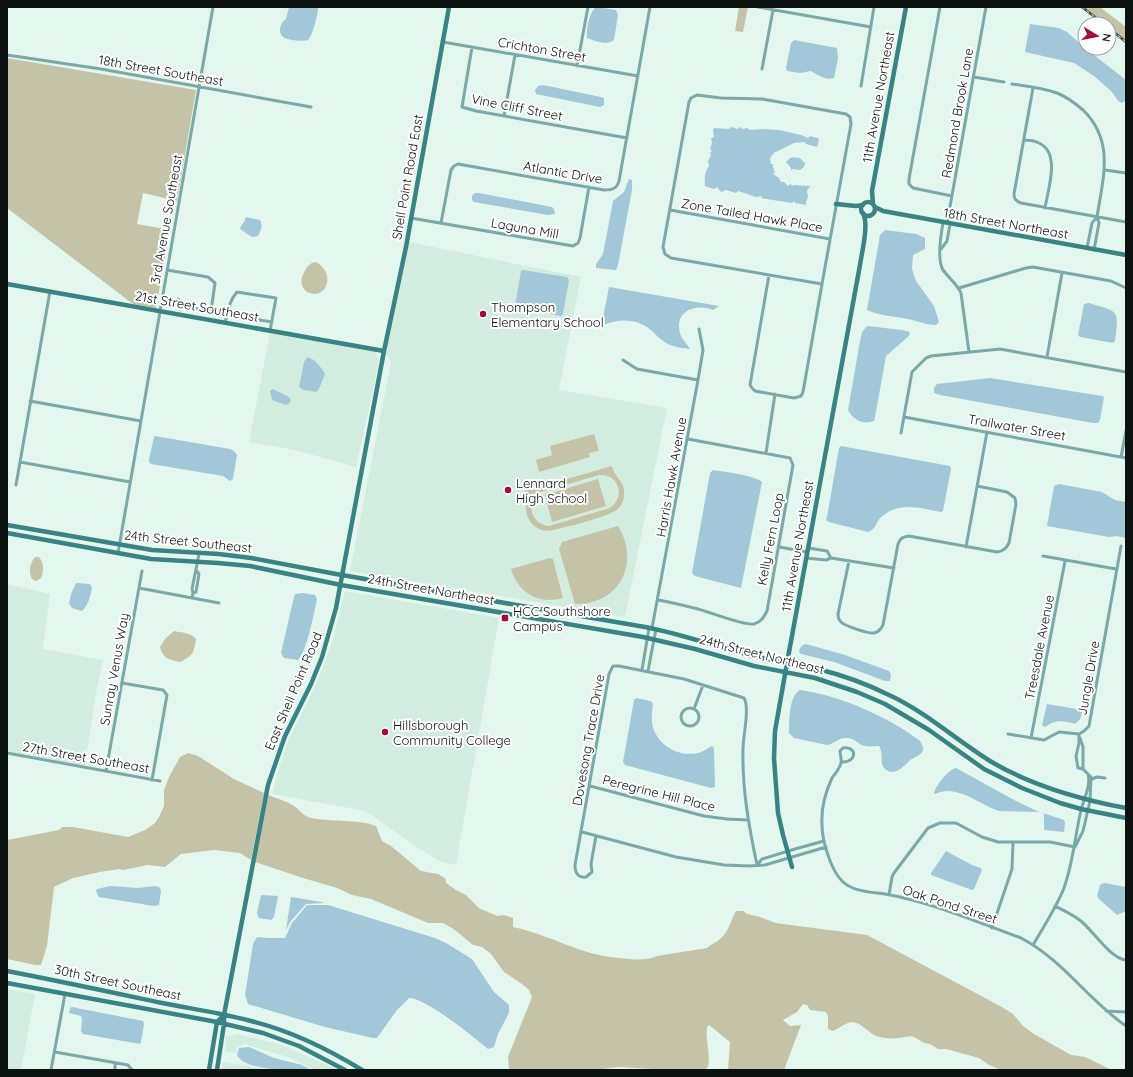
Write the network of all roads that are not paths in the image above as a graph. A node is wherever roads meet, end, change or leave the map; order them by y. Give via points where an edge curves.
1 (213, 7) edge
2 (449, 7) edge
3 (588, 7) edge
4 (650, 7) edge
5 (758, 7) edge
6 (874, 7) edge
7 (906, 7) edge
8 (940, 7) edge
9 (986, 7) edge
10 (773, 10) junction
11 (871, 28) junction
12 (443, 42) junction
13 (472, 47) junction
14 (7, 55) edge
15 (515, 55) junction
16 (577, 66) junction
17 (762, 69) dead end
18 (638, 76) junction
19 (974, 77) junction
20 (1004, 82) dead end
21 (1012, 84) dead end
22 (861, 86) dead end
23 (200, 87) junction
24 (1033, 88) junction
25 (311, 107) dead end
26 (504, 116) junction
27 (627, 138) junction
28 (1024, 140) junction
29 (1105, 170) junction
30 (1126, 173) edge
31 (589, 187) junction
32 (872, 190) junction
33 (952, 196) junction
34 (836, 204) junction
35 (864, 204) junction
36 (851, 206) junction
37 (874, 206) junction
38 (1045, 208) junction
39 (670, 210) junction
40 (883, 211) junction
41 (862, 212) junction
42 (872, 214) junction
43 (1097, 217) junction
44 (411, 218) junction
45 (1126, 222) edge
46 (441, 223) junction
47 (947, 223) junction
48 (865, 228) junction
49 (941, 234) junction
50 (948, 236) junction
51 (830, 239) junction
52 (1087, 248) junction
53 (941, 249) junction
54 (1094, 250) junction
55 (1126, 256) edge
56 (167, 270) junction
57 (1062, 273) junction
58 (769, 275) junction
59 (7, 284) edge
60 (822, 284) junction
61 (959, 288) junction
62 (1126, 288) edge
63 (50, 291) junction
64 (178, 299) dead end
65 (184, 307) junction
66 (160, 311) junction
67 (183, 315) junction
68 (254, 319) dead end
69 (272, 322) junction
70 (225, 323) junction
71 (699, 328) dead end
72 (270, 330) junction
73 (384, 351) junction
74 (969, 352) junction
75 (1047, 358) junction
76 (623, 360) dead end
77 (1126, 372) edge
78 (698, 380) junction
79 (775, 394) junction
80 (30, 401) junction
81 (904, 416) junction
82 (141, 421) junction
83 (1126, 431) edge
84 (987, 432) junction
85 (901, 433) dead end
86 (688, 439) junction
87 (766, 453) junction
88 (1121, 457) junction
89 (1126, 458) edge
90 (20, 462) junction
91 (130, 482) junction
92 (16, 485) dead end
93 (977, 486) junction
94 (7, 525) edge
95 (7, 533) edge
96 (120, 544) junction
97 (1121, 546) dead end
98 (779, 547) junction
99 (966, 547) junction
100 (807, 552) junction
101 (118, 553) junction
102 (199, 554) junction
103 (1043, 556) dead end
104 (831, 558) junction
105 (849, 561) junction
106 (1065, 561) junction
107 (198, 562) junction
108 (894, 568) junction
109 (1116, 569) junction
110 (142, 571) dead end
111 (342, 575) junction
112 (341, 585) junction
113 (139, 588) junction
114 (192, 598) junction
115 (658, 600) junction
116 (219, 603) dead end
117 (653, 628) junction
118 (648, 638) junction
119 (654, 639) junction
120 (786, 663) junction
121 (642, 670) junction
122 (648, 671) junction
123 (785, 672) junction
124 (122, 683) junction
125 (702, 685) junction
126 (694, 709) junction
127 (1008, 734) dead end
128 (1079, 734) junction
129 (1031, 738) junction
130 (7, 753) edge
131 (841, 762) junction
132 (1083, 769) junction
133 (106, 771) junction
134 (1088, 774) junction
135 (1104, 778) dead end
136 (1092, 779) junction
137 (152, 780) junction
138 (160, 781) dead end
139 (590, 786) junction
140 (1084, 800) junction
141 (1090, 801) junction
142 (1126, 808) edge
143 (1082, 809) junction
144 (1088, 810) junction
145 (1126, 818) edge
146 (748, 820) junction
147 (582, 832) junction
148 (596, 836) junction
149 (824, 841) junction
150 (1013, 842) junction
151 (826, 847) junction
152 (1075, 847) junction
153 (788, 852) junction
154 (790, 858) junction
155 (757, 865) junction
156 (792, 867) dead end
157 (889, 895) junction
158 (1055, 906) junction
159 (992, 928) junction
160 (1033, 945) junction
161 (1126, 960) edge
162 (7, 971) edge
163 (7, 983) edge
164 (65, 994) junction
165 (1106, 1011) junction
166 (1126, 1012) edge
167 (224, 1015) junction
168 (218, 1022) junction
169 (224, 1024) junction
170 (1126, 1026) edge
171 (55, 1052) junction
172 (115, 1063) junction
173 (51, 1070) edge
174 (115, 1070) edge
175 (132, 1070) edge
176 (209, 1070) edge
177 (217, 1070) edge
178 (345, 1070) edge
179 (362, 1070) edge

1 - 23 street, 3rd Avenue Southeast
2 - 12 street, Shell Point Road East
3 - 16 street
4 - 18 street, Atlantic Drive
5 - 10 street
6 - 11 street
7 - 32 street, 11th Avenue Northeast
8 - 33 street via 909,184 913,188
9 - 19 street, Redmond Brook Lane
10 - 11 street
10 - 17 street
11 - 22 street
12 - 13 street, Crichton Street
12 - 44 street, Shell Point Road East
13 - 15 street, Crichton Street
13 - 26 street, Vine Cliff Street via 462,107
14 - 23 street, 18th Street Southeast
15 - 16 street, Crichton Street
15 - 26 street
16 - 18 street, Crichton Street
18 - 27 street, Atlantic Drive
19 - 20 street
19 - 33 street, Redmond Brook Lane
21 - 24 street
23 - 25 street, 18th Street Southeast
23 - 56 street, 3rd Avenue Southeast
24 - 28 street
24 - 29 street via 1067,97 1086,114 1098,129 1102,140
26 - 27 street, Vine Cliff Street
27 - 31 street, Atlantic Drive via 618,185 615,189
28 - 38 street via 1040,143 1052,158
28 - 38 street via 1014,198 1020,203
29 - 30 street
29 - 43 street
31 - 46 street, Atlantic Drive via 458,164 451,170
31 - 46 street, Laguna Mill via 580,238 573,246
32 - 35 street, 11th Avenue Northeast
32 - 37 street, 11th Avenue Northeast
33 - 47 street, Redmond Brook Lane
34 - 36 street
34 - 39 street via 851,124 848,115 762,99 697,95 689,102
34 - 51 street
35 - 36 street
35 - 37 street via 869,202
35 - 41 street
36 - 41 street
37 - 40 street, 18th Street Northeast
37 - 42 street
38 - 43 street
39 - 51 street, Zone Tailed Hawk Place
39 - 58 street via 663,247 663,252 668,256
40 - 42 street, 18th Street Northeast
40 - 47 street, 18th Street Northeast
41 - 42 street via 866,216
41 - 48 street, 11th Avenue Northeast
42 - 48 street, 11th Avenue Northeast
43 - 45 street
43 - 52 street via 1092,223
43 - 54 street via 1099,223
44 - 46 street, Laguna Mill
44 - 73 street, Shell Point Road East
47 - 49 street, Redmond Brook Lane
47 - 50 street, Redmond Brook Lane
47 - 52 street, 18th Street Northeast
48 - 100 street, 11th Avenue Northeast
49 - 50 street
49 - 53 street, Redmond Brook Lane
50 - 53 street, Redmond Brook Lane
51 - 60 street
52 - 54 street, 18th Street Northeast
53 - 61 street, Redmond Brook Lane via 941,265
54 - 55 street, 18th Street Northeast
56 - 65 street via 208,277 215,283 211,311
56 - 66 street, 3rd Avenue Southeast
57 - 61 street via 1026,268
57 - 62 street via 1111,282
57 - 75 street
58 - 60 street
58 - 79 street via 750,385 756,391
59 - 63 street, 21st Street Southeast
60 - 79 street via 803,392 801,396 794,398
61 - 74 street, Redmond Brook Lane via 963,298
63 - 66 street, 21st Street Southeast
63 - 80 street
64 - 65 street
65 - 67 street
66 - 67 street, 21st Street Southeast
66 - 82 street, 3rd Avenue Southeast
67 - 70 street, 21st Street Southeast
68 - 69 street
69 - 70 street via 276,298 237,292 229,306
69 - 72 street
70 - 72 street, 21st Street Southeast
71 - 78 street, Harris Hawk Avenue via 703,350
72 - 73 street, 21st Street Southeast
73 - 111 street, East Shell Point Road
74 - 75 street via 1000,349
74 - 81 street via 926,358 911,374
75 - 77 street
76 - 78 street via 637,369
78 - 86 street, Harris Hawk Avenue
79 - 87 street
80 - 82 street
80 - 90 street
81 - 84 street, Trailwater Street
81 - 85 street
82 - 91 street, 3rd Avenue Southeast
83 - 88 street
84 - 88 street, Trailwater Street
84 - 93 street
86 - 87 street, Kelly Fern Loop
86 - 115 street, Harris Hawk Avenue
87 - 98 street, Kelly Fern Loop via 790,458 794,466
88 - 89 street, Trailwater Street
90 - 91 street
90 - 92 street
91 - 96 street, 3rd Avenue Southeast
93 - 99 street
93 - 99 street via 1012,494 1016,504 1009,543 1003,550 996,552
94 - 96 street, 24th Street Southeast
95 - 101 street, 24th Street Southeast
96 - 101 street, 3rd Avenue Southeast
96 - 102 street, 24th Street Southeast
97 - 109 street, Jungle Drive
98 - 100 street
98 - 115 street, Kelly Fern Loop via 767,611 763,618 754,624
99 - 108 street via 904,537 898,544
100 - 104 street via 826,560
100 - 104 street via 827,551
100 - 120 street, 11th Avenue Northeast
101 - 107 street, 24th Street Southeast via 152,559
102 - 107 street
102 - 111 street, 24th Street Southeast via 251,558
103 - 106 street
104 - 105 street
105 - 108 street
105 - 108 street via 838,617 840,622 872,633 882,627
106 - 109 street
106 - 129 street, Treesdale Avenue
107 - 112 street, 24th Street Southeast via 250,566
107 - 114 street via 196,570 199,574 196,592
109 - 128 street, Jungle Drive via 1090,723 1088,728
110 - 113 street, Sunray Venus Way
111 - 112 street, East Shell Point Road
111 - 117 street, 24th Street Northeast
112 - 118 street, 24th Street Northeast
112 - 167 street, East Shell Point Road via 322,657 285,736 268,785
113 - 114 street
113 - 124 street, Sunray Venus Way
114 - 116 street
115 - 117 street, Harris Hawk Avenue
117 - 118 street
117 - 119 street
117 - 120 street, 24th Street Northeast
118 - 119 street, 24th Street Northeast
118 - 121 street
119 - 122 street
119 - 123 street, 24th Street Northeast
120 - 123 street, 11th Avenue Northeast
120 - 140 street, 24th Street Northeast via 841,675 889,695 912,707 1004,768 1042,786
121 - 122 street, Dovesong Trace Drive
121 - 139 street, Dovesong Trace Drive via 613,666 610,670
122 - 125 street, Dovesong Trace Drive
123 - 143 street, 24th Street Northeast via 839,685 885,704 929,730 984,769 1022,788
123 - 153 street, 11th Avenue Northeast via 774,758 778,813
124 - 133 street, Sunray Venus Way
124 - 137 street via 163,690 167,696
125 - 126 street
125 - 146 street, Dovesong Trace Drive via 740,696 746,701 742,748
126 - 126 street via 685,709 681,713 681,719 687,726 697,722 698,713
127 - 129 street, Jungle Drive
128 - 129 street, Jungle Drive via 1059,732 1044,740
128 - 132 street via 1084,747
128 - 132 street via 1076,763 1078,768
130 - 133 street, 27th Street Southeast
131 - 131 street, Oak Pond Street via 840,751 848,747 852,749 854,754 851,761
131 - 149 street, Oak Pond Street via 827,789 824,801
132 - 134 street
133 - 137 street, 27th Street Southeast
134 - 136 street
134 - 140 street
135 - 136 street
136 - 141 street
137 - 138 street, 27th Street Southeast
139 - 146 street, Peregrine Hill Place via 704,816
139 - 147 street, Dovesong Trace Drive
140 - 141 street, 24th Street Northeast
140 - 143 street
141 - 142 street, 24th Street Northeast
141 - 144 street
143 - 144 street, 24th Street Northeast
143 - 152 street
144 - 145 street, 24th Street Northeast
144 - 152 street via 1083,831
146 - 155 street, Dovesong Trace Drive
147 - 148 street
147 - 148 street, Dovesong Trace Drive via 575,871 582,878 592,872
148 - 155 street via 676,858 724,865
149 - 151 street, Oak Pond Street
149 - 153 street
150 - 152 street via 1050,842
150 - 157 street via 988,840 956,823 934,825 923,834 894,873
150 - 159 street via 1012,869
151 - 154 street
151 - 157 street, Oak Pond Street via 836,874 843,882 857,889
152 - 158 street
153 - 154 street, 11th Avenue Northeast
153 - 155 street via 762,860
154 - 155 street
154 - 156 street, 11th Avenue Northeast
157 - 159 street, Oak Pond Street via 916,901
158 - 160 street
158 - 161 street via 1082,922 1116,957
159 - 160 street, Oak Pond Street
160 - 165 street, Oak Pond Street via 1063,968
162 - 167 street, 30th Street Southeast
163 - 164 street, 30th Street Southeast
164 - 168 street, 30th Street Southeast
164 - 171 street
165 - 166 street
165 - 170 street, Oak Pond Street
167 - 168 street
167 - 169 street, East Shell Point Road
167 - 179 street, 30th Street Southeast via 284,1031 340,1056
168 - 169 street, 30th Street Southeast
168 - 176 street
169 - 177 street, East Shell Point Road
169 - 178 street, 30th Street Southeast via 263,1032 298,1046
171 - 172 street
171 - 173 street
172 - 174 street
172 - 175 street via 128,1065

